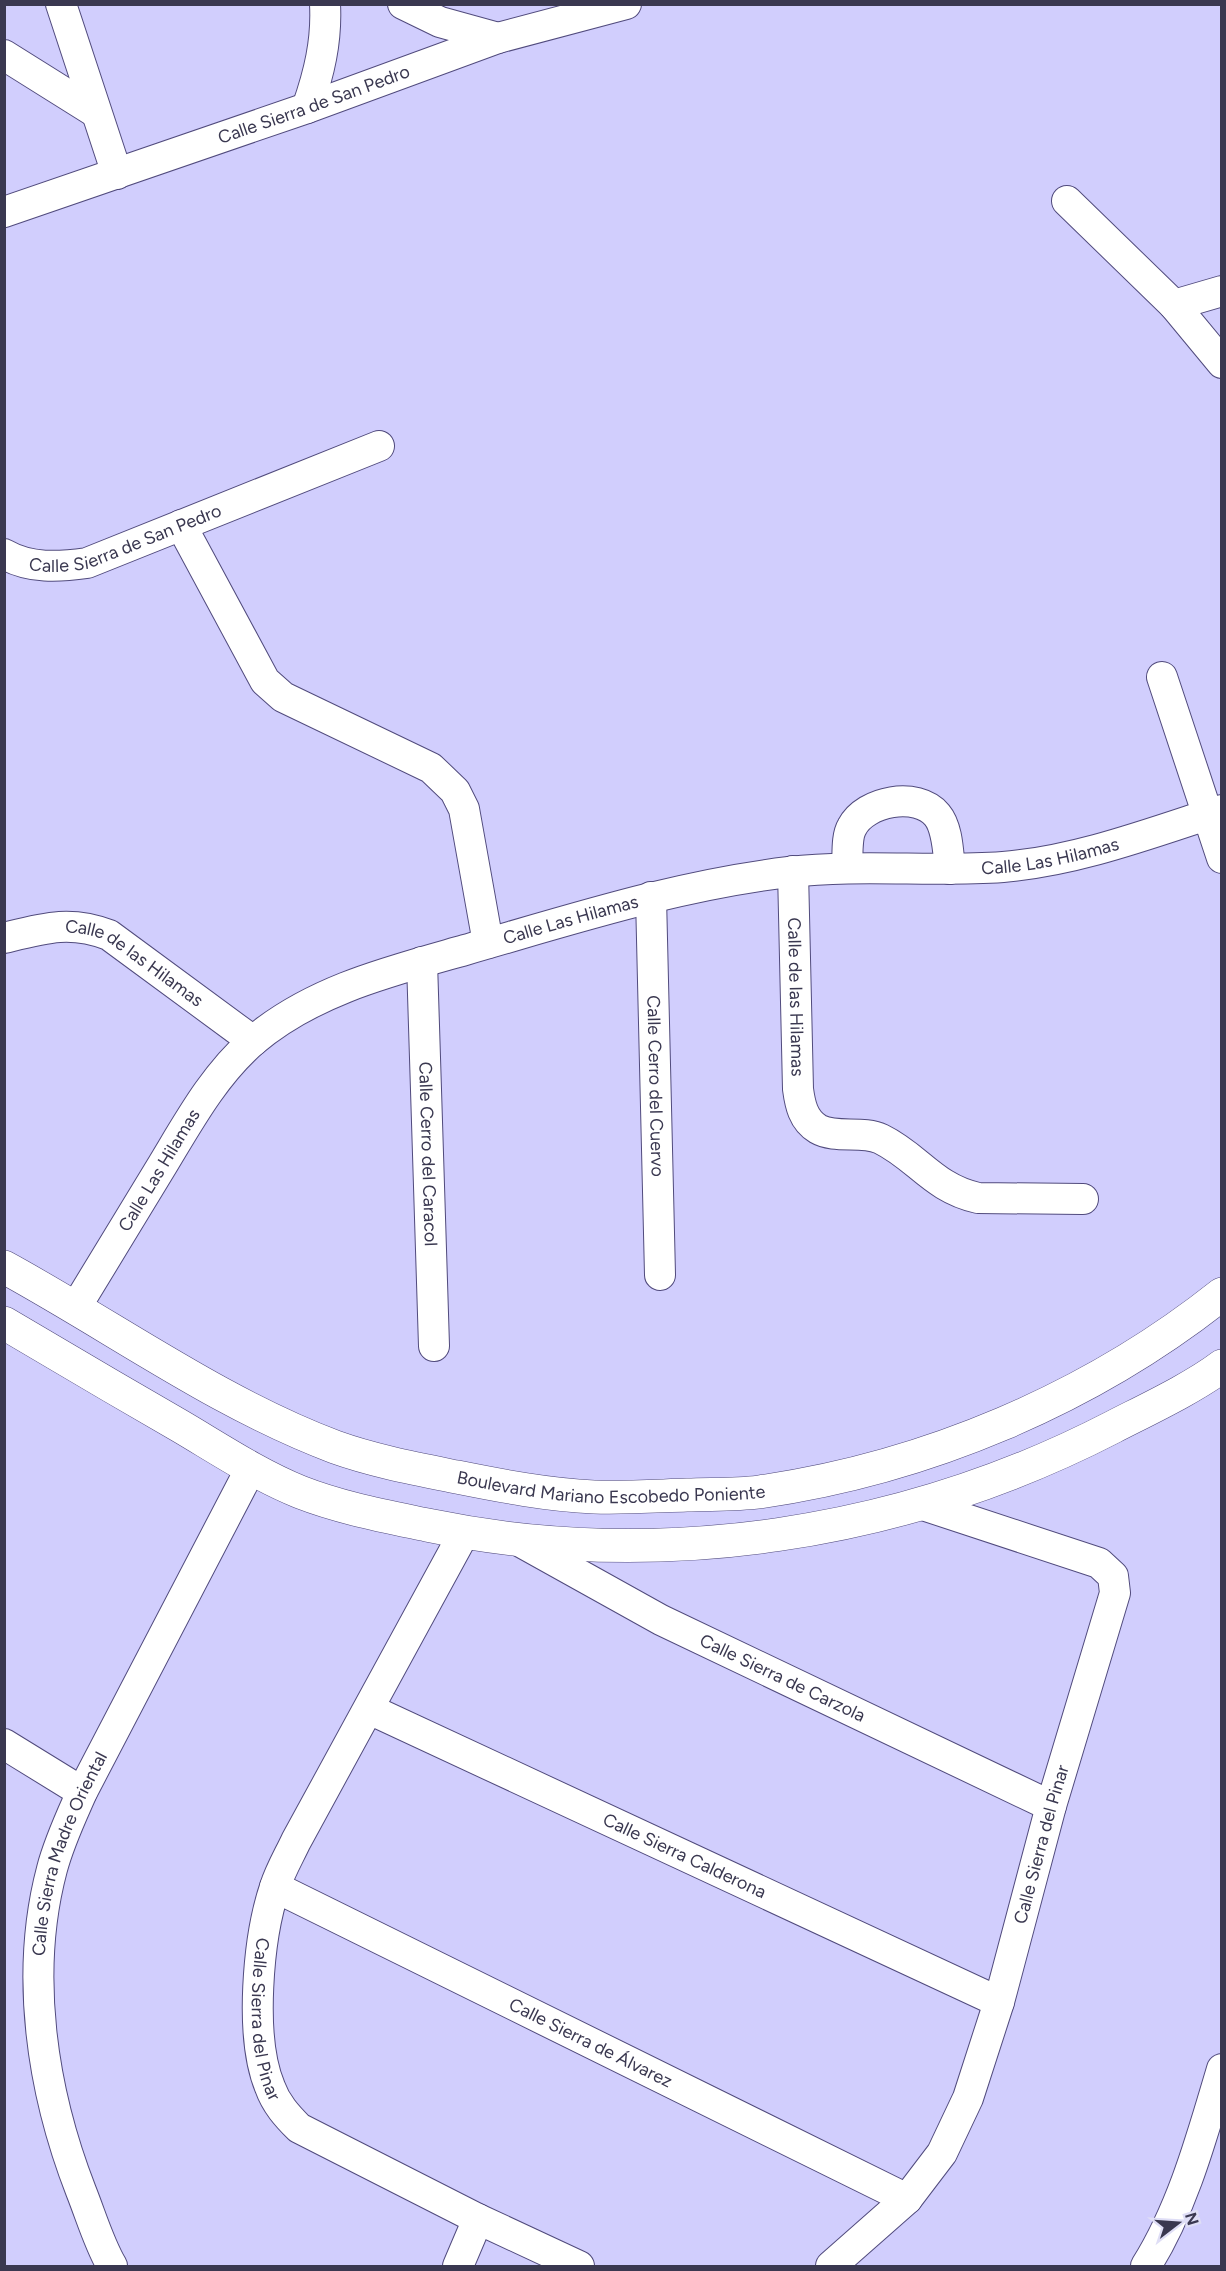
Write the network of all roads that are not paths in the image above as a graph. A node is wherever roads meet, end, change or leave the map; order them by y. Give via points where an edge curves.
1 (61, 4) edge
2 (325, 4) edge
3 (403, 4) edge
4 (626, 4) edge
5 (578, 11) edge
6 (498, 38) junction
7 (4, 55) edge
8 (307, 108) junction
9 (95, 112) junction
10 (117, 174) junction
11 (1067, 201) dead end
12 (4, 212) edge
13 (1221, 291) edge
14 (1174, 305) junction
15 (1221, 363) edge
16 (379, 446) dead end
17 (181, 525) junction
18 (4, 554) edge
19 (1162, 678) dead end
20 (1214, 812) edge
21 (1221, 858) edge
22 (847, 868) junction
23 (950, 869) junction
24 (793, 872) junction
25 (651, 897) junction
26 (4, 938) edge
27 (488, 943) junction
28 (422, 962) junction
29 (253, 1041) junction
30 (1083, 1199) dead end
31 (4, 1267) edge
32 (660, 1275) dead end
33 (1221, 1294) edge
34 (76, 1307) junction
35 (4, 1323) edge
36 (434, 1346) dead end
37 (1221, 1365) edge
38 (251, 1468) junction
39 (923, 1505) junction
40 (464, 1533) junction
41 (519, 1541) junction
42 (369, 1709) junction
43 (4, 1744) edge
44 (82, 1792) junction
45 (1051, 1806) junction
46 (275, 1887) junction
47 (999, 2002) junction
48 (1221, 2069) edge
49 (907, 2199) junction
50 (478, 2219) junction
51 (112, 2266) edge
52 (458, 2266) edge
53 (579, 2266) edge
54 (831, 2266) edge
55 (1146, 2266) edge

1 - 9 street
2 - 8 street via 323,50
3 - 6 street via 440,22
4 - 5 street, Calle Sierra de San Pedro
5 - 6 street, Calle Sierra de San Pedro
6 - 8 street, Calle Sierra de San Pedro
7 - 9 street
8 - 10 street, Calle Sierra de San Pedro
9 - 10 street
10 - 12 street, Calle Sierra de San Pedro
11 - 14 street
13 - 14 street
14 - 15 street
16 - 17 street, Calle Sierra de San Pedro
17 - 18 street, Calle Sierra de San Pedro via 87,563 35,565
17 - 27 street via 265,681 283,697 431,768 455,791 464,809
19 - 20 street
20 - 21 street
20 - 23 street, Calle Las Hilamas via 1046,862
22 - 23 street, Calle Las Hilamas
22 - 23 street via 850,829 858,817 871,807 908,802 925,804 938,816
22 - 24 street, Calle Las Hilamas
24 - 25 street, Calle Las Hilamas
24 - 30 street, Calle de las Hilamas via 798,1089 808,1120 819,1130 880,1138 962,1195
25 - 27 street, Calle Las Hilamas
25 - 32 street, Calle Cerro del Cuervo
26 - 29 street, Calle de las Hilamas via 64,925 98,931
27 - 28 street, Calle Las Hilamas
28 - 29 street, Calle Las Hilamas via 315,1000
28 - 36 street, Calle Cerro del Caracol
29 - 34 street, Calle Las Hilamas via 207,1091
31 - 34 street, Boulevard Mariano Escobedo Poniente
33 - 34 street, Boulevard Mariano Escobedo Poniente via 1177,1329 1106,1372 990,1430 911,1457 832,1479 756,1492 594,1497 514,1489 337,1448 229,1398
35 - 38 street
37 - 39 street via 1069,1450
38 - 40 street via 301,1492 356,1510
38 - 44 street, Calle Sierra Madre Oriental
39 - 41 street via 794,1534 728,1542
39 - 45 street, Calle Sierra del Pinar via 1099,1563 1113,1576 1115,1593
40 - 41 street
40 - 42 street, Calle Sierra del Pinar
41 - 45 street, Calle Sierra de Carzola via 661,1620
42 - 46 street, Calle Sierra del Pinar via 296,1840
42 - 47 street, Calle Sierra Calderona
43 - 44 street
44 - 51 street, Calle Sierra Madre Oriental via 62,1837 44,1912 40,1965 42,2048 71,2166
45 - 47 street, Calle Sierra del Pinar
46 - 49 street, Calle Sierra de Álvarez
46 - 50 street, Calle Sierra del Pinar via 258,1997 260,2049 278,2104 299,2128
47 - 49 street, Calle Sierra del Pinar via 968,2098 942,2152
48 - 55 street via 1202,2138 1178,2202
49 - 54 street, Calle Sierra del Pinar
50 - 52 street
50 - 53 street, Calle Sierra del Pinar

